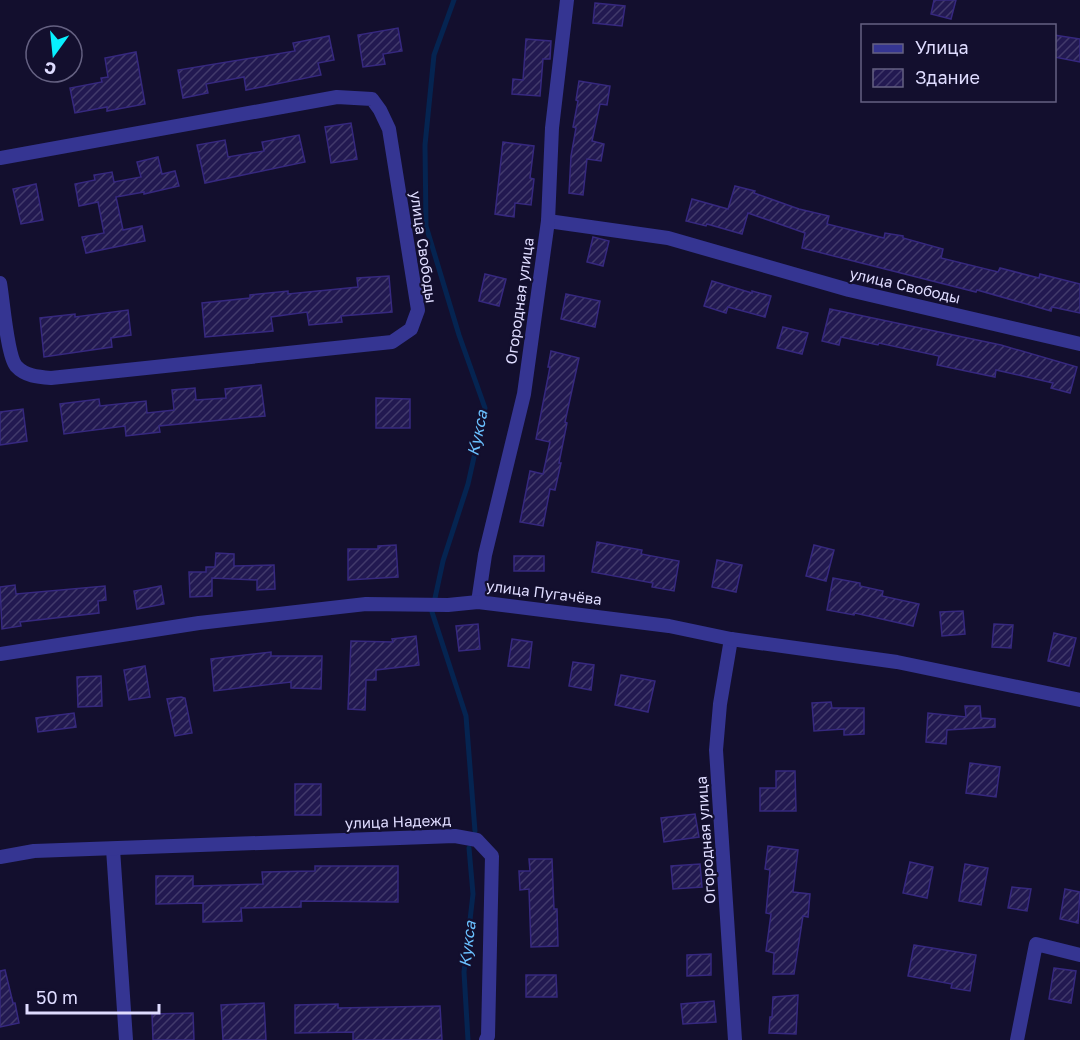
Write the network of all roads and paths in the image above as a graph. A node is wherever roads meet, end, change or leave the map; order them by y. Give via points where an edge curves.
1 (567, 0) edge
2 (0, 158) edge
3 (548, 221) junction
4 (0, 283) edge
5 (1080, 344) edge
6 (478, 602) junction
7 (731, 639) junction
8 (0, 654) edge
9 (1080, 700) edge
10 (113, 849) junction
11 (0, 857) edge
12 (1080, 955) edge
13 (126, 1040) edge
14 (486, 1040) edge
15 (735, 1040) edge
16 (1017, 1040) edge

1 - 3 street, Огородная улица via 552,128
2 - 4 street, улица Свободы via 337,97 372,99 388,129 418,310 411,329 392,342 51,378 31,376 15,365
3 - 5 street, улица Свободы via 668,238 849,290
3 - 6 street, Огородная улица via 524,394 485,555
6 - 7 street, улица Пугачёва via 669,626
6 - 8 street, улица Пугачёва via 366,604 199,623
7 - 9 street, улица Пугачёва via 897,662
7 - 15 street, Огородная улица via 716,750
10 - 11 street, улица Надежд via 34,850
10 - 13 street
10 - 14 street, улица Надежд via 455,836 477,840 492,856
12 - 16 street via 1036,944

